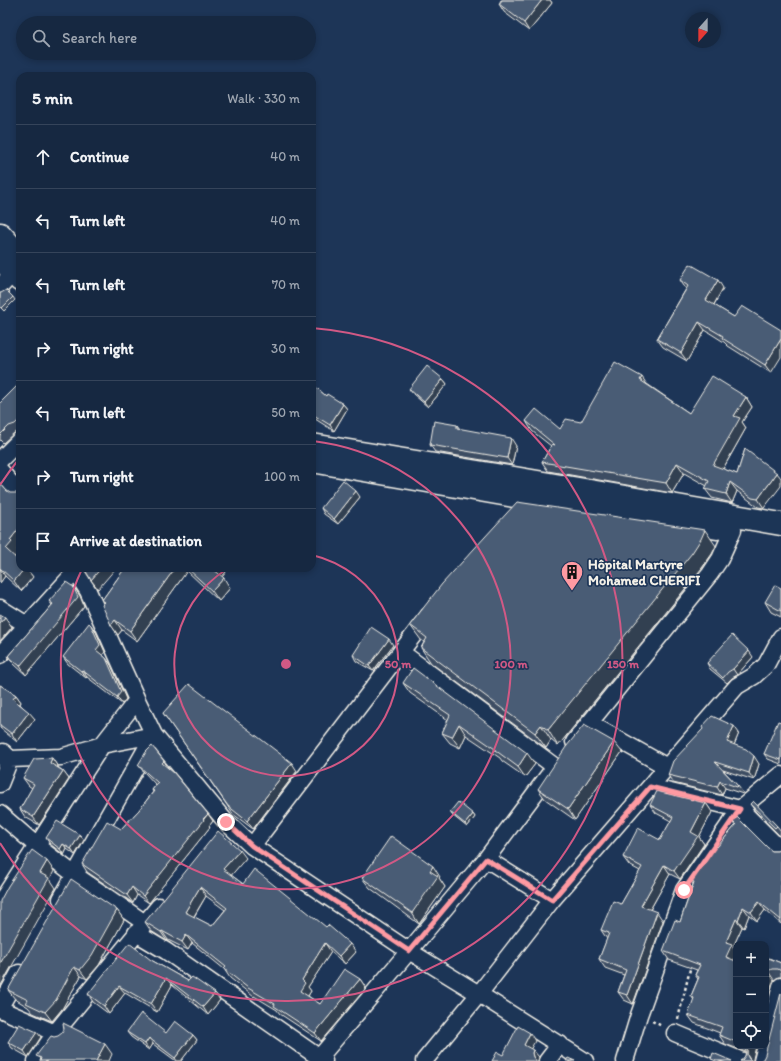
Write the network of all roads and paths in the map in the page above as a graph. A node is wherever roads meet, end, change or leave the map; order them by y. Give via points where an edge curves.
1 (0, 234) edge
2 (11, 271) edge
3 (16, 444) edge
4 (316, 446) edge
5 (0, 460) edge
6 (316, 462) edge
7 (0, 470) edge
8 (16, 489) edge
9 (521, 496) junction
10 (781, 524) edge
11 (733, 530) junction
12 (781, 538) edge
13 (72, 572) edge
14 (75, 572) edge
15 (440, 600) edge
16 (0, 608) edge
17 (27, 625) junction
18 (781, 637) edge
19 (401, 652) junction
20 (0, 655) edge
21 (137, 700) junction
22 (589, 723) junction
23 (154, 735) junction
24 (102, 745) junction
25 (3, 755) edge
26 (554, 766) junction
27 (667, 767) junction
28 (781, 775) edge
29 (0, 784) edge
30 (650, 787) junction
31 (740, 809) junction
32 (0, 814) edge
33 (37, 846) junction
34 (252, 846) junction
35 (781, 850) edge
36 (486, 859) junction
37 (75, 875) junction
38 (169, 893) edge
39 (552, 900) junction
40 (0, 903) edge
41 (55, 909) edge
42 (141, 928) junction
43 (409, 951) junction
44 (28, 958) edge
45 (692, 959) edge
46 (781, 986) edge
47 (479, 994) junction
48 (0, 1008) edge
49 (639, 1014) junction
50 (675, 1033) junction
51 (769, 1033) edge
52 (58, 1035) junction
53 (560, 1044) junction
54 (765, 1049) edge
55 (321, 1059) edge
56 (36, 1061) edge
57 (424, 1061) edge
58 (547, 1061) edge
59 (585, 1061) edge
60 (625, 1061) edge
61 (742, 1061) edge
62 (762, 1061) edge

1 - 2 main road
3 - 5 street
4 - 9 main road
6 - 9 main road
7 - 8 street
9 - 10 main road
9 - 11 main road
11 - 12 main road
11 - 22 street via 710,574
13 - 17 street
14 - 21 street via 88,590
15 - 19 street
16 - 17 street
17 - 20 street
18 - 27 street via 766,664 754,676 737,686
19 - 26 street
19 - 34 street
21 - 23 street
21 - 24 street
22 - 26 street
22 - 27 street
23 - 24 street
23 - 34 street via 221,828
23 - 37 street
24 - 25 street via 61,757
24 - 33 street
25 - 29 street
26 - 36 street
27 - 30 street
28 - 31 street
30 - 31 street
30 - 39 street
31 - 35 street
31 - 49 street via 684,890
32 - 33 street
33 - 37 street
33 - 40 street
34 - 43 street
36 - 39 street
36 - 43 street
37 - 41 street
37 - 42 street
38 - 42 street
39 - 47 street
42 - 52 street
42 - 55 street via 166,951
43 - 47 street
43 - 55 street
44 - 48 street
45 - 50 path
46 - 51 street
47 - 53 street
47 - 57 street
48 - 52 street
49 - 50 path
49 - 60 street
50 - 61 street
52 - 56 street
53 - 58 street
53 - 59 street
54 - 62 street

